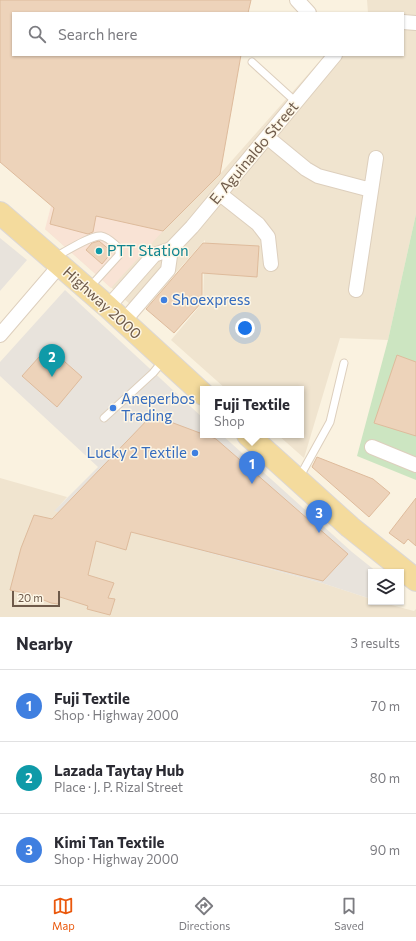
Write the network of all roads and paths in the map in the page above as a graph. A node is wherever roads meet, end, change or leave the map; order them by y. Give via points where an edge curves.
1 (297, 0) edge
2 (307, 12) edge
3 (404, 22) edge
4 (416, 23) edge
5 (334, 56) edge
6 (252, 62) dead end
7 (296, 102) junction
8 (267, 137) junction
9 (376, 158) dead end
10 (371, 190) junction
11 (220, 194) junction
12 (0, 213) edge
13 (171, 249) junction
14 (57, 262) junction
15 (271, 264) dead end
16 (88, 290) junction
17 (356, 290) dead end
18 (116, 314) junction
19 (0, 334) edge
20 (164, 359) junction
21 (344, 364) dead end
22 (200, 391) edge
23 (104, 418) dead end
24 (251, 438) edge
25 (372, 447) dead end
26 (416, 465) edge
27 (298, 481) junction
28 (416, 580) edge

1 - 2 street
3 - 4 street
5 - 7 street, E. Aguinaldo Street
6 - 7 lane
7 - 8 street, E. Aguinaldo Street
8 - 10 street via 318,176
8 - 11 street, E. Aguinaldo Street
9 - 10 street
10 - 17 street
11 - 13 street, E. Aguinaldo Street
11 - 15 street via 258,224 268,237
12 - 14 main road, Highway 2000
13 - 18 street, E. Aguinaldo Street via 154,255
13 - 18 street via 168,270
14 - 16 main road, Highway 2000
14 - 16 lane via 87,240 99,236 108,239 119,248 119,255
14 - 19 street
16 - 18 main road, Highway 2000
18 - 20 main road, Highway 2000
20 - 22 main road, Highway 2000
20 - 23 lane via 153,373
21 - 27 lane via 330,422
24 - 27 main road
25 - 26 street
27 - 28 main road

